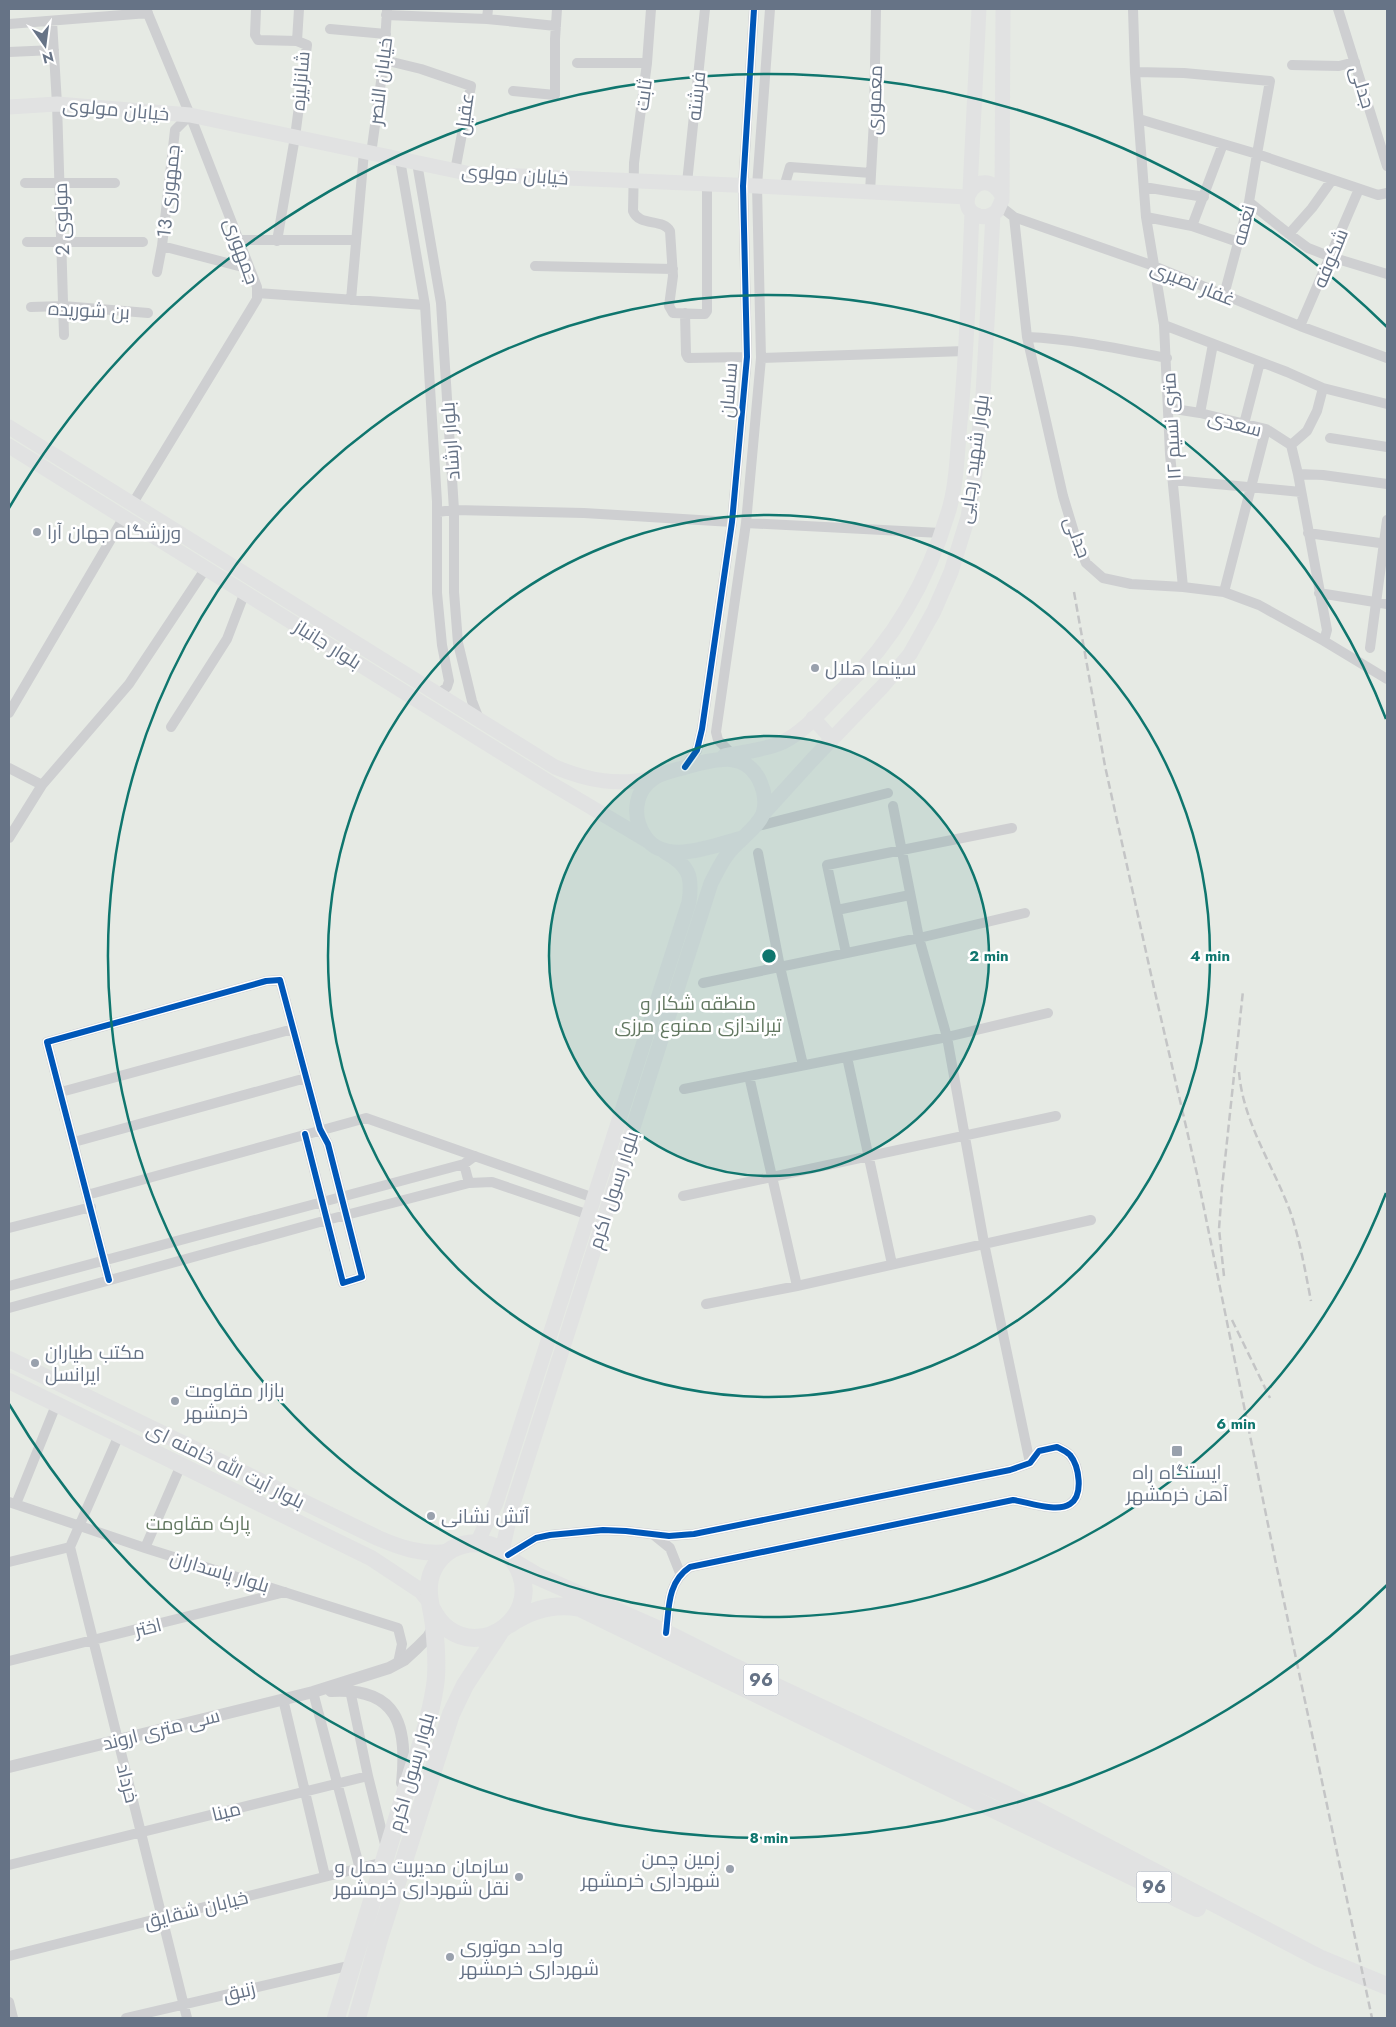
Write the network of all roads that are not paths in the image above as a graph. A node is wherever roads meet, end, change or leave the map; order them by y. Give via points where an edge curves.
1 (256, 9) edge
2 (299, 9) edge
3 (557, 9) edge
4 (651, 9) edge
5 (705, 9) edge
6 (754, 9) edge
7 (770, 9) edge
8 (876, 9) edge
9 (979, 9) edge
10 (1003, 9) edge
11 (1133, 9) edge
12 (1338, 9) edge
13 (147, 11) edge
14 (386, 12) edge
15 (448, 13) edge
16 (487, 14) edge
17 (52, 22) junction
18 (9, 24) edge
19 (556, 26) junction
20 (330, 29) dead end
21 (386, 34) junction
22 (297, 41) junction
23 (54, 50) junction
24 (9, 52) edge
25 (384, 60) junction
26 (1355, 62) junction
27 (576, 63) dead end
28 (647, 63) junction
29 (1292, 65) dead end
30 (1135, 72) junction
31 (513, 91) dead end
32 (58, 104) junction
33 (9, 108) edge
34 (190, 115) junction
35 (1139, 119) junction
36 (295, 137) junction
37 (1223, 144) junction
38 (368, 153) junction
39 (1257, 154) junction
40 (400, 160) junction
41 (417, 163) junction
42 (1387, 166) edge
43 (455, 171) junction
44 (871, 173) junction
45 (1332, 180) junction
46 (634, 181) junction
47 (25, 183) dead end
48 (60, 183) junction
49 (114, 183) dead end
50 (686, 183) junction
51 (707, 184) junction
52 (750, 186) junction
53 (784, 187) junction
54 (1144, 187) junction
55 (1359, 189) junction
56 (870, 192) junction
57 (1387, 193) edge
58 (1204, 197) junction
59 (970, 200) junction
60 (1250, 202) junction
61 (998, 205) junction
62 (1014, 217) junction
63 (1146, 217) junction
64 (1192, 226) junction
65 (1289, 234) junction
66 (239, 240) junction
67 (277, 240) junction
68 (356, 240) junction
69 (27, 242) dead end
70 (62, 242) junction
71 (143, 242) dead end
72 (1238, 242) junction
73 (162, 246) junction
74 (1331, 257) junction
75 (535, 266) dead end
76 (1154, 266) junction
77 (250, 269) junction
78 (673, 269) junction
79 (157, 272) dead end
80 (1387, 274) edge
81 (257, 293) junction
82 (1224, 295) junction
83 (350, 300) junction
84 (425, 305) junction
85 (63, 306) junction
86 (31, 307) dead end
87 (148, 313) dead end
88 (685, 314) junction
89 (1164, 325) junction
90 (1300, 326) junction
91 (64, 335) dead end
92 (1027, 337) junction
93 (1213, 344) junction
94 (965, 351) junction
95 (747, 358) junction
96 (761, 358) junction
97 (1167, 358) junction
98 (1387, 358) edge
99 (1260, 362) junction
100 (1323, 388) junction
101 (1387, 404) edge
102 (1168, 408) junction
103 (1200, 413) junction
104 (1244, 424) junction
105 (9, 427) edge
106 (1266, 429) junction
107 (1330, 438) dead end
108 (1291, 445) junction
109 (9, 446) edge
110 (1387, 447) edge
111 (1298, 474) junction
112 (1174, 480) junction
113 (1387, 484) edge
114 (1252, 486) junction
115 (1301, 492) junction
116 (133, 503) junction
117 (454, 510) junction
118 (437, 512) junction
119 (124, 517) junction
120 (1387, 520) edge
121 (732, 522) junction
122 (746, 523) junction
123 (941, 533) junction
124 (1308, 534) junction
125 (1386, 544) edge
126 (206, 568) junction
127 (1183, 587) junction
128 (245, 592) junction
129 (1224, 592) junction
130 (1319, 593) junction
131 (1376, 602) junction
132 (1387, 604) edge
133 (1324, 640) junction
134 (1370, 648) dead end
135 (1387, 679) edge
136 (438, 694) junction
137 (9, 713) edge
138 (813, 718) junction
139 (479, 719) junction
140 (171, 727) dead end
141 (832, 739) junction
142 (732, 754) junction
143 (714, 758) junction
144 (685, 767) junction
145 (9, 768) edge
146 (655, 778) junction
147 (42, 785) junction
148 (888, 793) dead end
149 (893, 806) dead end
150 (763, 814) junction
151 (1012, 828) dead end
152 (747, 833) junction
153 (9, 838) edge
154 (648, 841) junction
155 (902, 850) junction
156 (664, 851) junction
157 (758, 853) dead end
158 (910, 894) junction
159 (837, 910) junction
160 (1025, 913) dead end
161 (919, 938) junction
162 (846, 954) junction
163 (780, 967) junction
164 (703, 983) dead end
165 (1048, 1013) dead end
166 (292, 1029) junction
167 (947, 1037) junction
168 (847, 1057) junction
169 (803, 1065) junction
170 (749, 1076) junction
171 (306, 1078) junction
172 (684, 1089) dead end
173 (61, 1092) junction
174 (1056, 1116) dead end
175 (320, 1129) junction
176 (305, 1134) junction
177 (965, 1137) junction
178 (74, 1142) junction
179 (475, 1156) junction
180 (869, 1157) junction
181 (464, 1164) junction
182 (601, 1178) junction
183 (772, 1178) junction
184 (469, 1183) junction
185 (615, 1183) junction
186 (562, 1187) junction
187 (87, 1195) junction
188 (683, 1196) dead end
189 (341, 1197) junction
190 (594, 1198) junction
191 (322, 1203) junction
192 (556, 1204) junction
193 (91, 1207) junction
194 (346, 1215) junction
195 (589, 1215) junction
196 (327, 1220) junction
197 (1091, 1220) dead end
198 (9, 1228) edge
199 (208, 1234) junction
200 (984, 1243) junction
201 (213, 1252) junction
202 (105, 1262) junction
203 (892, 1264) junction
204 (109, 1280) junction
205 (9, 1286) edge
206 (797, 1286) junction
207 (706, 1304) dead end
208 (9, 1308) edge
209 (9, 1359) edge
210 (9, 1381) edge
211 (56, 1405) junction
212 (120, 1435) junction
213 (1030, 1463) junction
214 (181, 1465) junction
215 (13, 1503) edge
216 (80, 1525) junction
217 (654, 1535) junction
218 (477, 1543) junction
219 (70, 1547) junction
220 (145, 1548) junction
221 (448, 1552) junction
222 (508, 1556) junction
223 (9, 1562) edge
224 (680, 1573) junction
225 (286, 1592) junction
226 (432, 1612) junction
227 (505, 1628) junction
228 (666, 1633) junction
229 (93, 1641) junction
230 (9, 1661) edge
231 (398, 1664) junction
232 (350, 1690) junction
233 (313, 1692) junction
234 (283, 1699) junction
235 (118, 1740) junction
236 (9, 1767) edge
237 (368, 1776) junction
238 (336, 1784) junction
239 (305, 1791) junction
240 (400, 1811) junction
241 (141, 1832) junction
242 (385, 1857) junction
243 (9, 1865) edge
244 (360, 1869) junction
245 (325, 1876) junction
246 (162, 1918) junction
247 (9, 1956) edge
248 (1316, 1962) junction
249 (352, 1965) junction
250 (1387, 1986) edge
251 (1387, 1997) edge
252 (9, 2002) edge
253 (184, 2004) junction
254 (13, 2018) edge
255 (126, 2018) edge
256 (187, 2018) edge
257 (336, 2018) edge
258 (357, 2018) edge

1 - 22 street, شانزلیزه via 255,35 258,40
2 - 22 street
3 - 19 street
4 - 28 street, ثابت
5 - 50 street, فرشته
6 - 52 street, ساسان
7 - 52 street, ساسان
8 - 44 street, معموری
9 - 59 main road, بلوار شهید رجایی
10 - 61 main road, بلوار شهید رجایی
11 - 30 street, ۱۲ متری نسیم
12 - 26 street, جدلی
13 - 17 street
13 - 34 street, جمهوری
14 - 15 street
14 - 21 street, خیابان النصر
15 - 16 street
16 - 19 street
17 - 18 street
17 - 23 street, مولوی 2
19 - 31 street via 556,95
20 - 21 street
21 - 25 street, خیابان النصر
22 - 36 street, شانزلیزه via 307,45
23 - 24 street
23 - 32 street, مولوی 2
25 - 38 street, خیابان النصر
25 - 43 street, عقیل via 471,86
26 - 29 street via 1339,66
26 - 42 street, جدلی
27 - 28 street
28 - 46 street, ثابت
30 - 35 street, ۱۲ متری نسیم
30 - 39 street, نغمه via 1270,81
32 - 33 main road, خیابان مولوی
32 - 34 main road, خیابان مولوی
32 - 48 street, مولوی 2
34 - 36 main road, خیابان مولوی
34 - 66 street, جمهوری
34 - 73 street, جمهوری 13 via 175,130
35 - 37 street
35 - 54 street, ۱۲ متری نسیم
36 - 38 main road, خیابان مولوی
36 - 67 street
37 - 39 street
37 - 58 street
38 - 40 main road, خیابان مولوی
38 - 68 street, خیابان النصر
39 - 45 street
39 - 60 street, نغمه
40 - 41 main road, خیابان مولوی
40 - 84 street, بلوار ارشاد
41 - 43 main road, خیابان مولوی
41 - 117 street, بلوار ارشاد via 441,303
43 - 46 main road, خیابان مولوی
44 - 53 street via 790,168
44 - 56 street, معموری
45 - 55 street
45 - 65 street
46 - 50 main road, خیابان مولوی
46 - 78 street, ثابت via 635,216 668,227
47 - 48 street
48 - 49 street
48 - 70 street, مولوی 2
50 - 51 main road, خیابان مولوی
51 - 52 main road, خیابان مولوی
51 - 88 street via 707,311 705,314
52 - 53 main road, خیابان مولوی
52 - 95 street, ساسان
52 - 96 street, ساسان
53 - 56 main road, خیابان مولوی
54 - 58 street
54 - 63 street, ۱۲ متری نسیم
55 - 57 street via 1378,195
55 - 74 street, شکوفه
56 - 59 main road, خیابان مولوی
58 - 64 street
59 - 61 main road via 978,216 986,217
59 - 61 main road via 976,185 990,184 997,188
59 - 94 main road, بلوار شهید رجایی
60 - 65 street
60 - 72 street, نغمه
61 - 62 street, غفار نصیری
61 - 141 main road, بلوار شهید رجایی via 983,395 968,517 941,595 910,654
62 - 76 street, غفار نصیری
62 - 92 street, جدلی
63 - 64 street
63 - 76 street, ۱۲ متری نسیم
64 - 72 street
65 - 74 street via 1308,248
66 - 67 street
66 - 77 street, جمهوری
67 - 68 street
68 - 83 street, خیابان النصر
69 - 70 street
70 - 71 street
70 - 85 street, مولوی 2
72 - 82 street, نغمه
73 - 77 street
73 - 79 street, جمهوری 13
74 - 80 street
74 - 90 street, شکوفه
75 - 78 street
76 - 82 street, غفار نصیری
76 - 89 street, ۱۲ متری نسیم
77 - 81 street, جمهوری
78 - 88 street via 669,306 673,312
81 - 83 street
81 - 116 street, جمهوری via 257,299
82 - 90 street, غفار نصیری
83 - 84 street
84 - 118 street, بلوار ارشاد
85 - 86 street, بن شوریده
85 - 87 street, بن شوریده
85 - 91 street, مولوی 2
88 - 95 street via 688,358
89 - 93 street
89 - 97 street, ۱۲ متری نسیم
90 - 98 street, غفار نصیری
92 - 97 street via 1103,345
92 - 127 street, جدلی via 1064,496 1086,563 1104,578 1131,584
93 - 99 street
93 - 103 street
94 - 96 street
94 - 123 main road, بلوار شهید رجایی via 956,470 949,512
95 - 121 street, ساسان
96 - 122 street, ساسان
97 - 102 street, ۱۲ متری نسیم
99 - 100 street
99 - 104 street
100 - 101 street
100 - 108 street via 1306,431
102 - 103 street, سعدی
102 - 112 street, ۱۲ متری نسیم
103 - 104 street, سعدی
104 - 106 street, سعدی
105 - 116 main road, بلوار جانباز
106 - 108 street, سعدی
106 - 114 street
107 - 110 street
108 - 111 street
109 - 119 main road, بلوار جانباز
111 - 113 street
111 - 115 street
112 - 114 street
112 - 127 street, ۱۲ متری نسیم
114 - 115 street
114 - 129 street
115 - 124 street
116 - 119 main road
116 - 136 main road, بلوار جانباز
117 - 118 street
117 - 121 street via 584,513
117 - 139 street, بلوار ارشاد via 458,643
118 - 136 street, بلوار ارشاد via 437,593 449,681
119 - 126 main road, بلوار جانباز
119 - 137 street
120 - 125 street
121 - 144 street, ساسان via 702,729 697,750
122 - 123 street
122 - 142 street, ساسان via 716,732 718,740
123 - 138 main road, بلوار شهید رجایی via 914,598 892,635 864,669
124 - 125 street
124 - 130 street
125 - 131 street
126 - 128 main road, بلوار جانباز
126 - 147 street via 129,684
127 - 129 street, جدلی
128 - 140 street via 227,639
128 - 154 main road, بلوار جانباز
129 - 133 street, جدلی via 1259,605
130 - 131 street
130 - 133 street via 1327,630
131 - 132 street
131 - 134 street
133 - 135 street, جدلی
136 - 139 main road, بلوار جانباز
138 - 141 main road
138 - 142 main road, بلوار شهید رجایی via 782,742
139 - 146 main road, بلوار جانباز via 555,767 575,775 621,783
141 - 150 main road, بلوار شهید رجایی
142 - 143 main road, بلوار شهید رجایی
143 - 144 main road
143 - 150 main road via 739,761 758,777 763,788
144 - 146 main road
145 - 147 street
146 - 154 main road via 646,785 636,804 641,830
147 - 153 street
148 - 152 street
149 - 155 street
150 - 152 main road
151 - 155 street
152 - 156 main road via 678,854
152 - 185 main road, بلوار رسول اکرم via 728,853 711,883
154 - 156 main road
155 - 158 street
155 - 159 street via 827,865
156 - 182 main road, بلوار رسول اکرم via 679,860 688,872 692,885 689,902
157 - 163 street
158 - 159 street
158 - 161 street
159 - 162 street
160 - 161 street
161 - 162 street
161 - 167 street
162 - 163 street
163 - 164 street
163 - 169 street
165 - 167 street
166 - 171 street
166 - 173 street
166 - 173 street via 280,980 266,981 47,1042
167 - 168 street
167 - 177 street
168 - 169 street
168 - 180 street
169 - 170 street
170 - 172 street
170 - 183 street
171 - 175 street
171 - 178 street
173 - 178 street
174 - 177 street
175 - 176 street
175 - 179 street via 366,1118
175 - 189 street via 328,1144
176 - 187 street
176 - 191 street
177 - 180 street
177 - 200 street
178 - 187 street
179 - 181 street
179 - 186 street
180 - 183 street
180 - 203 street
181 - 184 street
181 - 189 street
182 - 185 main road
182 - 190 main road, بلوار رسول اکرم
183 - 188 street
183 - 206 street
184 - 192 street via 492,1182
184 - 194 street
185 - 222 main road, بلوار رسول اکرم via 512,1507
186 - 190 street
186 - 192 street
187 - 193 street
189 - 191 street
189 - 194 street
190 - 195 main road, بلوار رسول اکرم
191 - 196 street
191 - 199 street
192 - 195 street
193 - 198 street
193 - 202 street
194 - 196 street
194 - 196 street via 362,1278 343,1283
195 - 218 main road, بلوار رسول اکرم via 496,1503
196 - 201 street
197 - 200 street
199 - 201 street
199 - 202 street
200 - 203 street
200 - 213 street
201 - 204 street
202 - 204 street
202 - 205 street
203 - 206 street
204 - 208 street
206 - 207 street
209 - 221 main road, بلوار آیت الله خامنه ای via 378,1538 408,1550 432,1554
210 - 211 main road, بلوار آیت الله خامنه ای
211 - 212 main road, بلوار آیت الله خامنه ای
211 - 215 street
212 - 214 main road, بلوار آیت الله خامنه ای
212 - 216 street
213 - 217 street via 1010,1470 694,1534
213 - 224 street via 1039,1451 1057,1447 1068,1452 1074,1460 1080,1487 1069,1505 1051,1508 1013,1500 705,1563
214 - 220 street
214 - 226 main road, بلوار آیت الله خامنه ای via 371,1558 421,1591
215 - 216 street, بلوار پاسداران
216 - 219 street
216 - 220 street, بلوار پاسداران
217 - 222 street via 603,1530 550,1535 536,1538
217 - 224 street via 670,1548
218 - 221 highway, 96
218 - 222 highway, 96 via 486,1544
219 - 223 street
219 - 229 street, خرداد
220 - 225 street, بلوار پاسداران
221 - 226 highway via 431,1574 428,1590
222 - 227 highway, 96 via 521,1574 524,1587 521,1607
222 - 228 highway, 96 via 537,1576
224 - 228 street via 671,1591
225 - 229 street, اختر
225 - 231 street, بلوار پاسداران via 398,1628 402,1644
226 - 227 highway, 96 via 448,1630 461,1636 488,1637
226 - 231 street via 428,1637
226 - 240 highway, بلوار رسول اکرم via 435,1686
227 - 248 highway, 96 via 524,1615 539,1610 568,1606 580,1608
227 - 258 highway, بلوار رسول اکرم / 96 via 465,1685 452,1714
228 - 248 highway, 96 via 1009,1796
229 - 230 street, اختر
229 - 235 street, خرداد
231 - 233 street
232 - 233 street
232 - 237 street
232 - 240 street via 386,1704 400,1726 405,1756
233 - 234 street, سی متری اروند
233 - 238 street
234 - 235 street, سی متری اروند
234 - 239 street
235 - 236 street, سی متری اروند
235 - 241 street, خرداد
237 - 238 street, مینا
237 - 242 street
238 - 239 street, مینا
238 - 244 street
239 - 241 street, مینا
239 - 245 street
240 - 242 highway, بلوار رسول اکرم
241 - 243 street, مینا
241 - 246 street, خرداد
242 - 244 street, خیابان شقایق
242 - 249 highway, بلوار رسول اکرم
244 - 245 street, خیابان شقایق
245 - 246 street, خیابان شقایق
246 - 247 street, خیابان شقایق
246 - 253 street, خرداد
248 - 250 highway, 96
248 - 251 highway, 96
249 - 253 street, زنبق
249 - 257 highway, بلوار رسول اکرم
252 - 254 street
253 - 255 street, زنبق
253 - 256 street, خرداد

